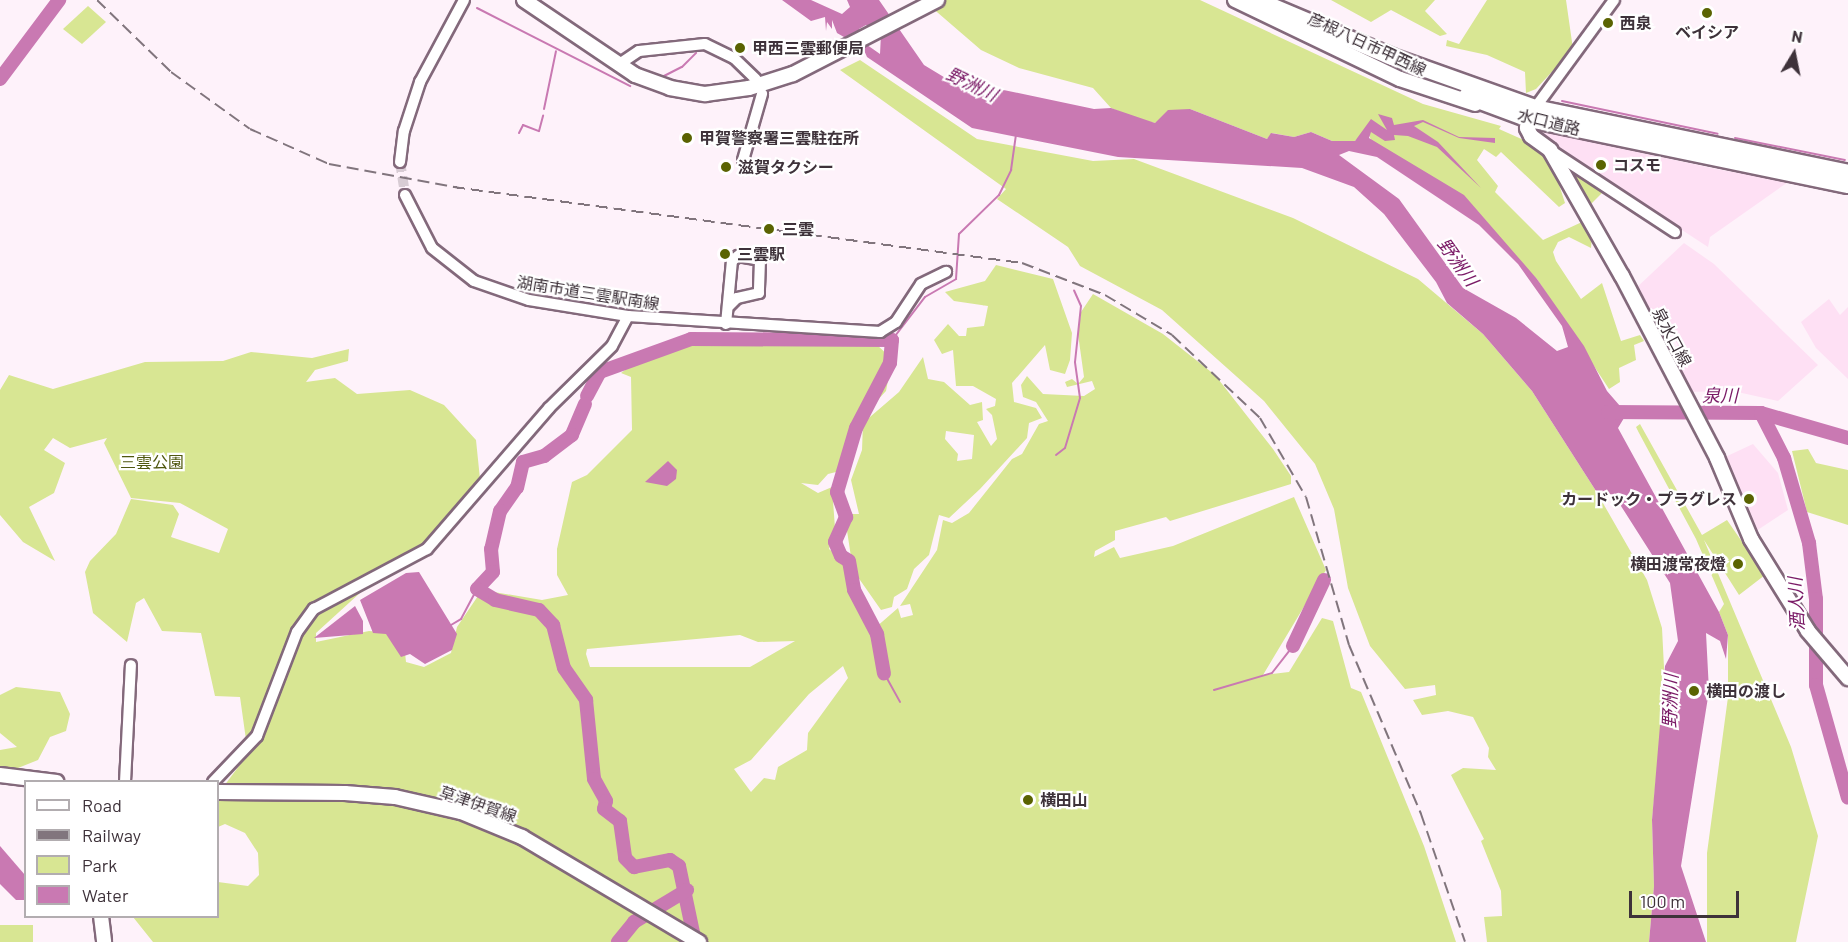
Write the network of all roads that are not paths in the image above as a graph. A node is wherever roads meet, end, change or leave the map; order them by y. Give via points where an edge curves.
1 (464, 0) edge
2 (524, 0) edge
3 (937, 0) edge
4 (1235, 0) edge
5 (1614, 0) edge
6 (1266, 2) edge
7 (618, 65) junction
8 (756, 79) dead end
9 (762, 93) dead end
10 (1489, 106) junction
11 (1532, 113) junction
12 (1550, 150) junction
13 (743, 160) dead end
14 (400, 162) tunnel mouth
15 (1848, 173) edge
16 (1848, 185) edge
17 (405, 195) tunnel mouth
18 (1675, 232) dead end
19 (946, 272) dead end
20 (730, 277) junction
21 (742, 296) junction
22 (729, 306) junction
23 (628, 316) junction
24 (726, 324) junction
25 (131, 665) dead end
26 (1848, 678) edge
27 (0, 775) edge
28 (41, 780) edge
29 (125, 780) edge
30 (215, 780) edge
31 (219, 792) edge
32 (101, 918) edge
33 (104, 942) edge
34 (699, 942) edge

1 - 14 street via 420,82 404,131
2 - 7 main road
3 - 7 main road via 809,67 763,85 705,94 657,84
4 - 10 main road, 彦根八日市甲西線 via 1417,86
5 - 11 street
6 - 10 highway, 水口道路 via 1365,55
6 - 11 highway, 水口道路
7 - 8 street via 639,51 705,44 734,58
9 - 13 street
10 - 11 highway, 水口道路
11 - 12 main road, 泉水口線 via 1531,136
11 - 15 highway, 水口道路
11 - 16 highway, 水口道路
12 - 18 street
12 - 26 main road, 泉水口線 via 1699,423 1735,509 1808,631
17 - 23 street, 湖南市道三雲駅南線 via 432,248 474,281 522,299
19 - 24 street, 湖南市道三雲駅南線 via 921,284 896,322 879,332
20 - 21 street
20 - 21 street via 732,261 738,256 756,258 763,265 759,293
20 - 22 street
21 - 22 street
22 - 24 street
23 - 24 street, 湖南市道三雲駅南線
23 - 30 street via 612,346 549,408 427,549 314,609 297,632 257,736
25 - 29 street
27 - 28 main road
31 - 34 main road, 草津伊賀線 via 395,797 461,812 522,837
32 - 33 main road

